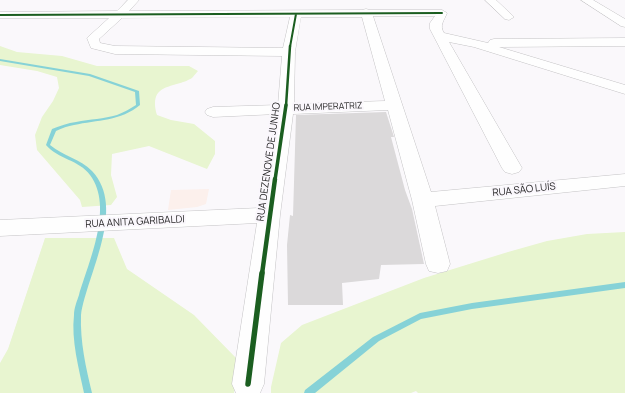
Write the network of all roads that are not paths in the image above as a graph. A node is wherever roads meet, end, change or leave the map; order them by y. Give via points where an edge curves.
1 (134, 0) edge
2 (490, 0) edge
3 (586, 0) edge
4 (366, 12) junction
5 (296, 14) junction
6 (119, 15) junction
7 (445, 15) junction
8 (0, 16) edge
9 (509, 17) dead end
10 (625, 24) edge
11 (440, 36) junction
12 (625, 42) edge
13 (477, 43) junction
14 (289, 52) junction
15 (625, 82) edge
16 (604, 84) junction
17 (625, 90) edge
18 (625, 101) edge
19 (394, 105) junction
20 (286, 108) junction
21 (213, 112) dead end
22 (512, 168) dead end
23 (625, 180) edge
24 (424, 200) junction
25 (269, 215) junction
26 (1, 229) edge
27 (438, 264) dead end
28 (248, 384) dead end

1 - 6 street
2 - 9 street
3 - 10 street
4 - 5 street
4 - 7 street
4 - 19 street
5 - 6 street
5 - 14 street, RUA DEZENOVE DE JUNHO
6 - 8 street
6 - 14 street via 93,38 95,45 114,50
7 - 11 street via 436,23
7 - 13 street
11 - 13 street
11 - 22 street
12 - 13 street
13 - 15 street
13 - 16 street
14 - 20 street, RUA DEZENOVE DE JUNHO
16 - 17 street
16 - 18 street
19 - 20 street, RUA IMPERATRIZ
19 - 24 street
20 - 21 street, RUA IMPERATRIZ
20 - 25 street, RUA DEZENOVE DE JUNHO
23 - 24 street, RUA SÃO LUÍS
24 - 27 street
25 - 26 street, RUA ANITA GARIBALDI
25 - 28 street, RUA DEZENOVE DE JUNHO

